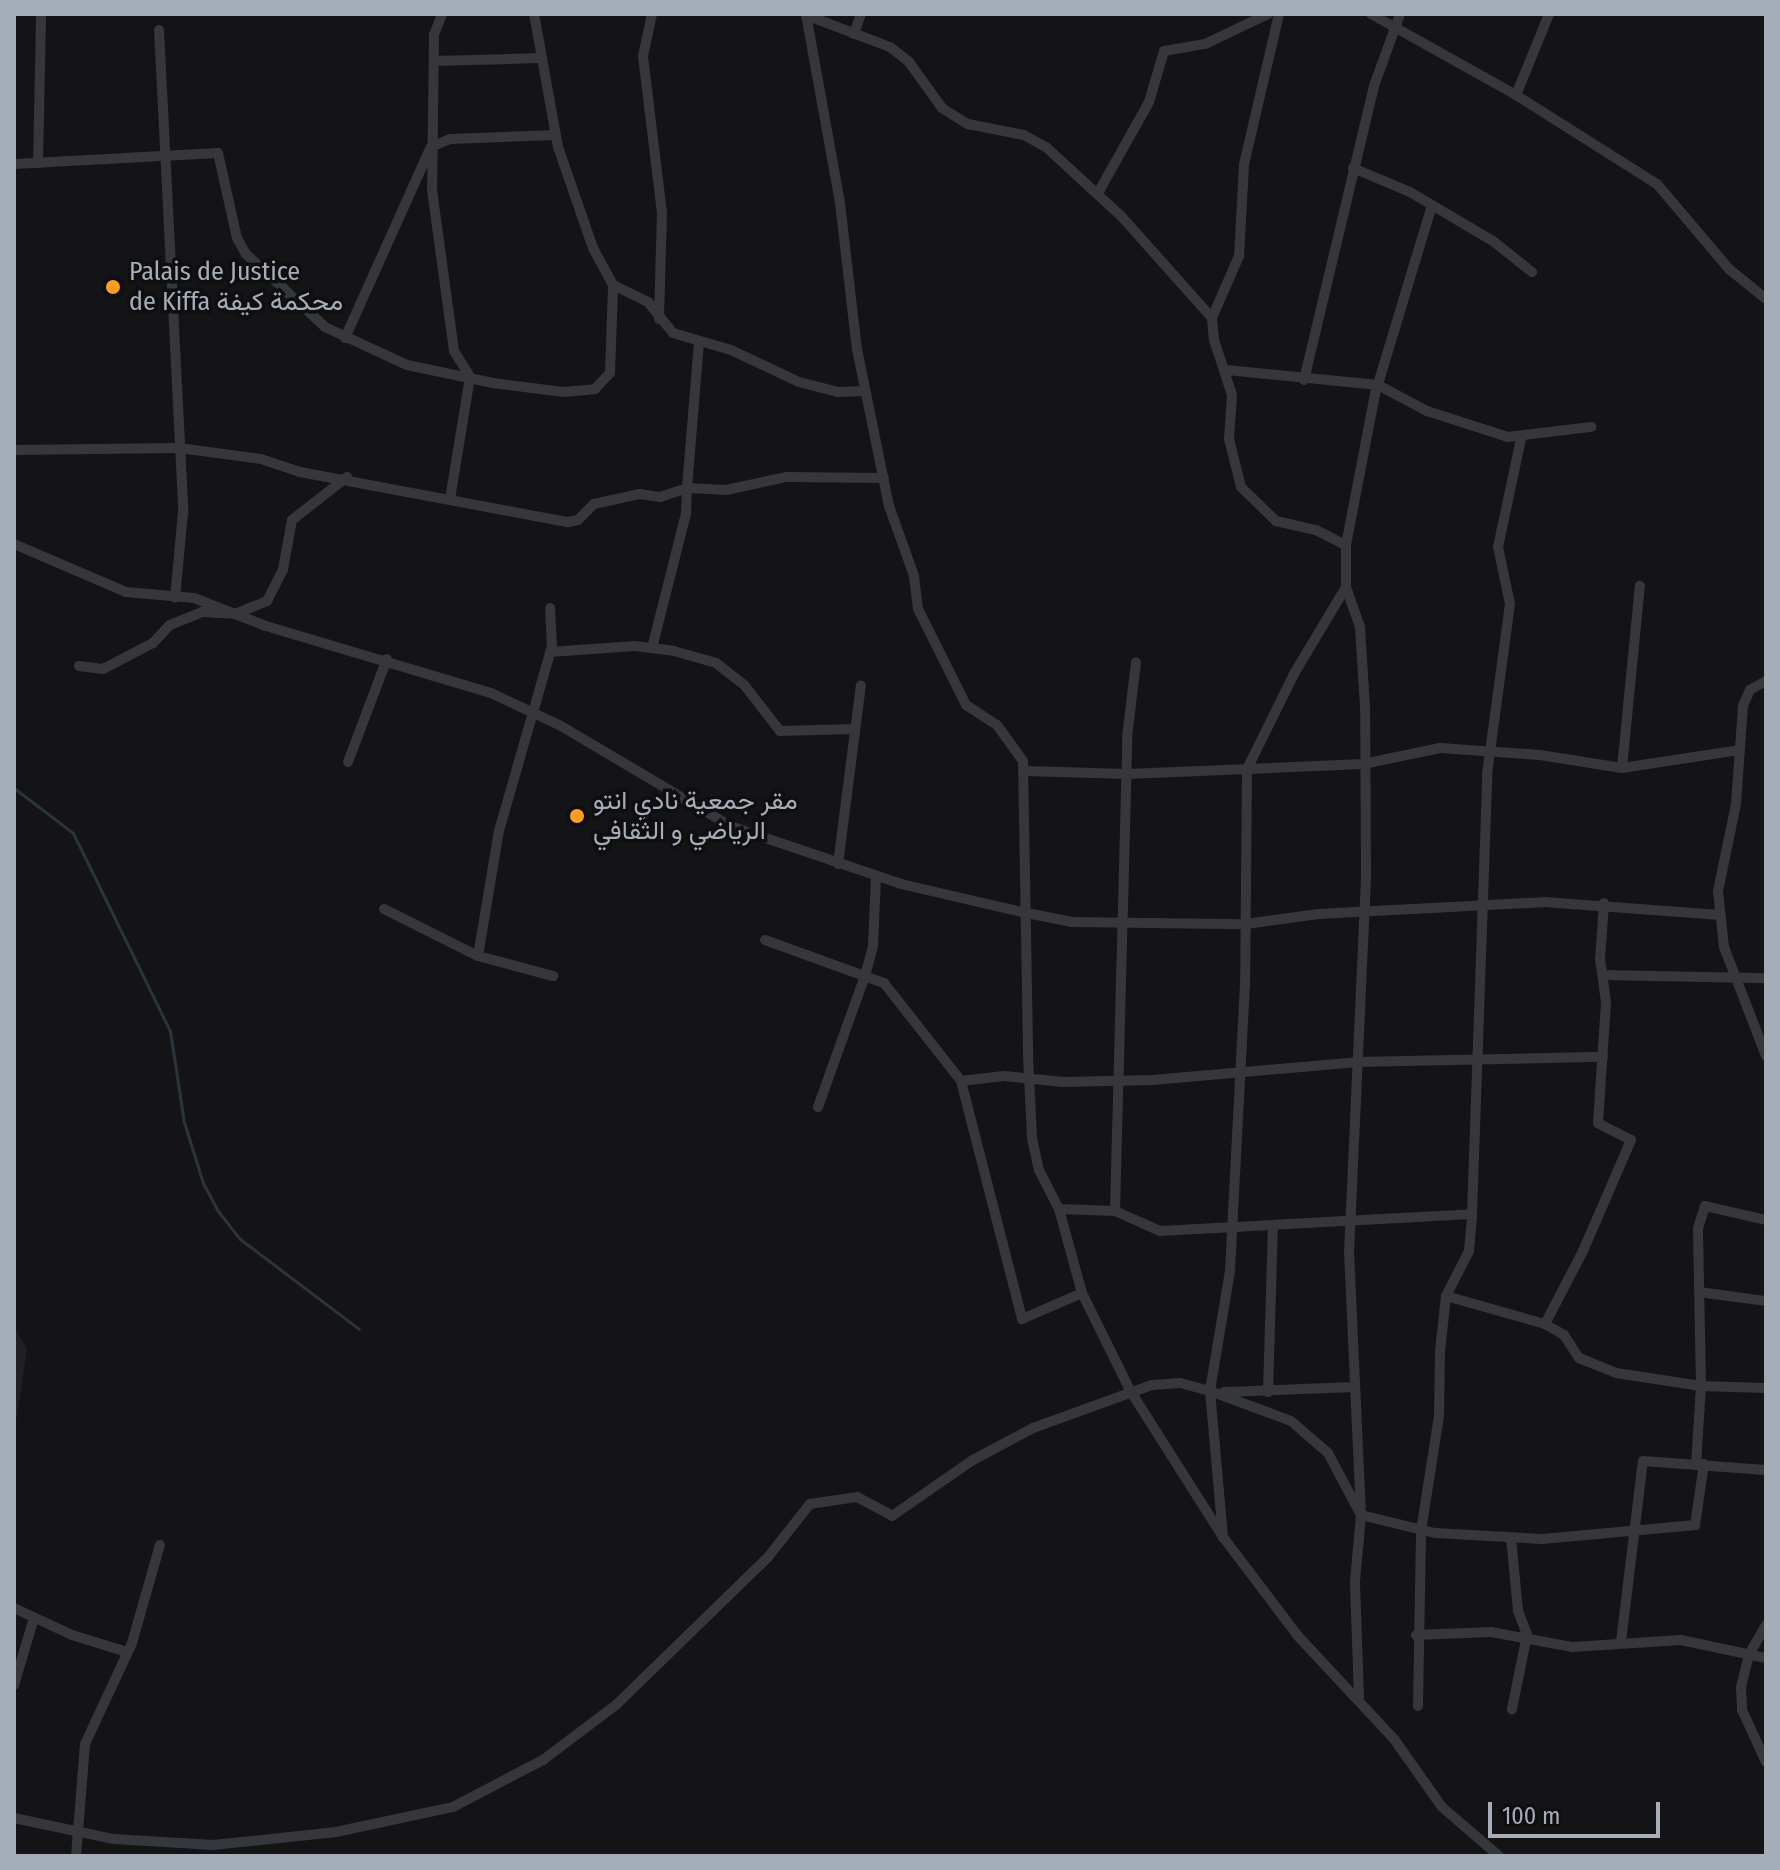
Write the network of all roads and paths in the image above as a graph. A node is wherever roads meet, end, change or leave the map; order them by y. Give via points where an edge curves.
1 (41, 14) edge
2 (442, 14) edge
3 (534, 14) edge
4 (652, 14) edge
5 (861, 14) edge
6 (1268, 14) edge
7 (1279, 14) edge
8 (1371, 14) edge
9 (1400, 14) edge
10 (1549, 14) edge
11 (806, 15) edge
12 (1395, 28) junction
13 (159, 30) dead end
14 (854, 34) junction
15 (540, 58) junction
16 (435, 61) junction
17 (1516, 95) junction
18 (556, 135) junction
19 (431, 147) junction
20 (164, 156) junction
21 (38, 163) junction
22 (14, 164) edge
23 (1353, 168) junction
24 (1098, 193) junction
25 (1432, 205) junction
26 (1532, 272) dead end
27 (613, 285) junction
28 (1766, 299) edge
29 (1212, 318) junction
30 (659, 319) junction
31 (345, 338) junction
32 (699, 342) junction
33 (1227, 370) junction
34 (470, 377) junction
35 (1304, 380) junction
36 (1378, 385) junction
37 (865, 391) junction
38 (1591, 427) dead end
39 (1521, 439) junction
40 (179, 448) junction
41 (14, 450) edge
42 (347, 477) junction
43 (884, 478) junction
44 (687, 488) junction
45 (450, 499) junction
46 (14, 544) edge
47 (1346, 545) junction
48 (1640, 586) dead end
49 (1346, 587) junction
50 (175, 598) junction
51 (550, 608) dead end
52 (235, 614) junction
53 (652, 648) junction
54 (550, 652) junction
55 (387, 659) junction
56 (1136, 663) dead end
57 (79, 666) dead end
58 (1766, 681) edge
59 (861, 685) dead end
60 (532, 712) junction
61 (853, 729) junction
62 (1490, 750) junction
63 (1739, 750) junction
64 (348, 762) dead end
65 (1363, 764) junction
66 (1622, 768) junction
67 (1247, 769) junction
68 (1025, 771) junction
69 (1127, 774) junction
70 (838, 864) junction
71 (876, 876) junction
72 (1604, 903) junction
73 (1485, 904) junction
74 (384, 909) dead end
75 (1027, 913) junction
76 (1364, 913) junction
77 (1721, 915) junction
78 (1123, 923) junction
79 (1246, 924) junction
80 (765, 940) dead end
81 (478, 956) junction
82 (1603, 975) junction
83 (553, 976) dead end
84 (865, 976) junction
85 (1766, 978) edge
86 (1734, 979) junction
87 (1480, 1056) junction
88 (1766, 1056) edge
89 (1603, 1057) junction
90 (1357, 1062) junction
91 (1240, 1072) junction
92 (1029, 1079) junction
93 (1119, 1080) junction
94 (961, 1081) junction
95 (818, 1107) dead end
96 (1059, 1209) junction
97 (1115, 1211) junction
98 (1472, 1214) junction
99 (1351, 1220) junction
100 (1766, 1220) edge
101 (1273, 1226) junction
102 (1232, 1229) junction
103 (1699, 1292) junction
104 (1082, 1293) junction
105 (1446, 1296) junction
106 (1766, 1301) edge
107 (1545, 1324) junction
108 (1701, 1386) junction
109 (1355, 1387) junction
110 (1766, 1388) edge
111 (1210, 1391) junction
112 (1131, 1392) junction
113 (1268, 1392) junction
114 (1700, 1464) junction
115 (1766, 1470) edge
116 (1361, 1515) junction
117 (1421, 1527) junction
118 (1632, 1531) junction
119 (1223, 1537) junction
120 (1511, 1538) junction
121 (160, 1545) dead end
122 (14, 1608) edge
123 (34, 1618) junction
124 (1766, 1625) edge
125 (1416, 1635) junction
126 (1527, 1635) junction
127 (1621, 1642) junction
128 (127, 1652) junction
129 (1751, 1653) junction
130 (1766, 1658) edge
131 (14, 1685) edge
132 (1359, 1698) junction
133 (1418, 1706) dead end
134 (1512, 1709) dead end
135 (1766, 1762) edge
136 (14, 1818) edge
137 (79, 1832) junction
138 (76, 1856) edge
139 (1499, 1856) edge

1 - 21 street
2 - 16 street via 434,35
3 - 15 street
4 - 30 street via 643,56 662,212
5 - 14 street
6 - 24 street via 1205,44 1164,51 1149,102
7 - 29 street via 1244,165 1239,256
8 - 12 street
9 - 12 street
10 - 17 street
11 - 14 street
11 - 37 street via 840,203
12 - 17 street
12 - 23 street
13 - 20 street
14 - 24 street via 890,47 909,62 942,108 968,124 1035,141
15 - 16 street
15 - 18 street
16 - 19 street
17 - 28 street via 1657,184 1729,269
18 - 19 street via 450,139
18 - 27 street via 593,248
19 - 31 street
19 - 34 street via 454,351
20 - 21 street
20 - 31 street via 218,153 237,238 246,254 325,327
20 - 40 street
21 - 22 street
23 - 25 street
23 - 35 street
24 - 29 street
25 - 26 street
25 - 36 street
27 - 30 street via 648,302
27 - 34 street via 610,373 595,389 563,392
29 - 33 street via 1214,340
30 - 32 street via 673,333
31 - 34 street via 407,365
32 - 37 street via 756,360 799,382 838,392
32 - 44 street
33 - 35 street
33 - 47 street via 1231,463 1241,487 1276,521 1316,530
34 - 45 street
35 - 36 street
36 - 39 street via 1444,418
36 - 47 street
37 - 43 street
38 - 39 street
39 - 62 street via 1498,547 1510,604
40 - 41 street
40 - 42 street
40 - 50 street via 183,512
42 - 45 street
42 - 52 street via 292,520 283,569 267,601
43 - 44 street via 786,477 726,490
43 - 68 street via 914,576 918,609 948,676 966,705 1012,742
44 - 45 street via 660,497 640,494 594,504 578,520 568,522
44 - 53 street via 686,514
46 - 50 street via 126,592
47 - 49 street
48 - 66 street
49 - 65 street via 1360,627
49 - 67 street via 1287,686
50 - 52 street via 194,598
51 - 54 street
52 - 55 street
52 - 57 street via 202,612 170,625 153,643 103,669
53 - 54 street
53 - 61 street via 716,663 745,686 780,731
54 - 60 street
55 - 60 street
55 - 64 street
56 - 69 street
58 - 63 street via 1750,690 1743,706
59 - 61 street
60 - 70 street via 730,826
60 - 81 street via 499,831
61 - 70 street
62 - 65 street via 1440,748
62 - 66 street
62 - 73 street
63 - 66 street
63 - 77 street via 1736,804 1718,891
65 - 67 street
65 - 76 street
67 - 69 street
67 - 79 street
68 - 69 street
68 - 75 street
69 - 78 street
70 - 71 street
71 - 75 street
71 - 84 street via 873,946
72 - 73 street
72 - 77 street
72 - 82 street
73 - 76 street
73 - 87 street
74 - 81 street
75 - 78 street via 1072,922
75 - 92 street
76 - 79 street
76 - 90 street
77 - 86 street
78 - 79 street
78 - 93 street
79 - 91 street
80 - 84 street
81 - 83 street
82 - 86 street
82 - 89 street
84 - 94 street via 901,998
84 - 95 street
85 - 86 street
86 - 88 street
87 - 89 street
87 - 90 street
87 - 98 street
89 - 107 street via 1598,1123 1631,1140
90 - 91 street
90 - 99 street
91 - 93 street
91 - 102 street
92 - 93 street
92 - 94 street
92 - 96 street via 1039,1170
93 - 97 street
94 - 104 street via 1022,1319
96 - 97 street
96 - 104 street
97 - 102 street via 1160,1231
98 - 99 street
98 - 105 street via 1469,1251
99 - 101 street
99 - 109 street
100 - 103 street via 1705,1206 1698,1228
101 - 102 street
101 - 113 street
102 - 111 street
103 - 106 street
103 - 108 street
104 - 112 street
105 - 107 street
105 - 117 street via 1439,1416
107 - 108 street via 1564,1335 1579,1358 1616,1373
108 - 110 street
108 - 114 street
109 - 113 street
109 - 116 street
111 - 112 street via 1180,1383
111 - 113 street
111 - 116 street via 1291,1421 1328,1453
111 - 119 street
112 - 119 street
112 - 137 street via 1033,1428 973,1460 892,1516 857,1497 810,1504 768,1557 617,1704 543,1760 453,1807 336,1832 213,1845
114 - 115 street
114 - 118 street via 1695,1525
114 - 118 street via 1643,1461
116 - 117 street
116 - 132 street via 1355,1581
117 - 120 street
117 - 125 street
118 - 120 street
118 - 127 street
119 - 132 street via 1297,1635
120 - 126 street via 1518,1611
121 - 128 street
122 - 123 street
123 - 128 street
123 - 131 street
124 - 129 street
125 - 126 street
125 - 133 street
126 - 127 street via 1572,1647
126 - 134 street
127 - 129 street via 1681,1640
128 - 137 street via 85,1744
129 - 130 street
129 - 135 street via 1741,1688 1742,1710
132 - 139 street via 1442,1807
136 - 137 street
137 - 138 street

